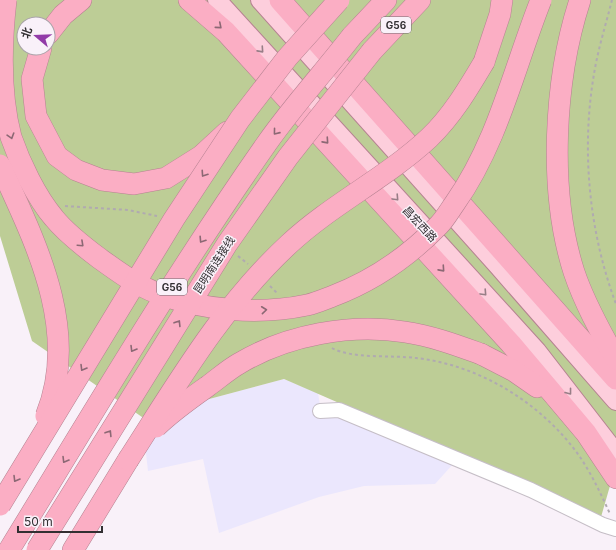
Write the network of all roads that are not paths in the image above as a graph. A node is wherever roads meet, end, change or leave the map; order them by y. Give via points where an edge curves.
1 (6, 0) edge
2 (81, 0) edge
3 (189, 0) edge
4 (217, 0) edge
5 (260, 0) edge
6 (280, 0) edge
7 (339, 0) edge
8 (386, 0) edge
9 (420, 0) edge
10 (502, 0) edge
11 (541, 0) edge
12 (580, 0) edge
13 (56, 24) edge
14 (39, 56) edge
15 (240, 119) junction
16 (0, 165) edge
17 (616, 359) edge
18 (616, 379) edge
19 (616, 401) edge
20 (324, 413) dead end
21 (586, 433) junction
22 (616, 453) edge
23 (30, 456) junction
24 (128, 460) junction
25 (616, 478) edge
26 (0, 505) edge
27 (616, 529) edge
28 (10, 550) edge
29 (37, 550) edge
30 (73, 550) edge

1 -> 11 highway, bridge via 2,38 3,97 10,136 28,176 54,219 85,248 126,278 158,294 204,306 256,311 308,305 352,289 396,264 441,224 471,180 492,137
2 - 13 highway
3 -> 21 highway via 237,44 511,344
4 -> 22 main road, 昌宏西路 via 537,351
5 - 19 main road
6 - 18 highway
7 - 15 highway, bridge via 287,58
8 -> 28 highway, G56, bridge via 352,36 268,142 145,328
29 -> 9 highway, 昆明南连接线 / G56, bridge via 231,238 288,157 372,51
10 - 24 highway, bridge via 484,62 460,103 429,137 296,238 260,272 191,360
12 - 17 highway via 563,66 558,117 561,213 574,271 596,325
14 - 15 highway, bridge via 32,79 36,116 57,156 76,170 102,180 134,184 166,178 201,156
15 -> 23 highway, bridge via 174,219
16 - 23 highway, bridge via 34,239 49,281 58,327 58,372 48,412
20 - 27 lane via 338,410 531,490
21 - 24 highway, bridge via 542,390 514,371 481,354 443,340 404,332 368,329 331,332 281,344 240,363 157,426
21 - 25 highway
23 -> 26 highway, bridge
24 - 30 highway

